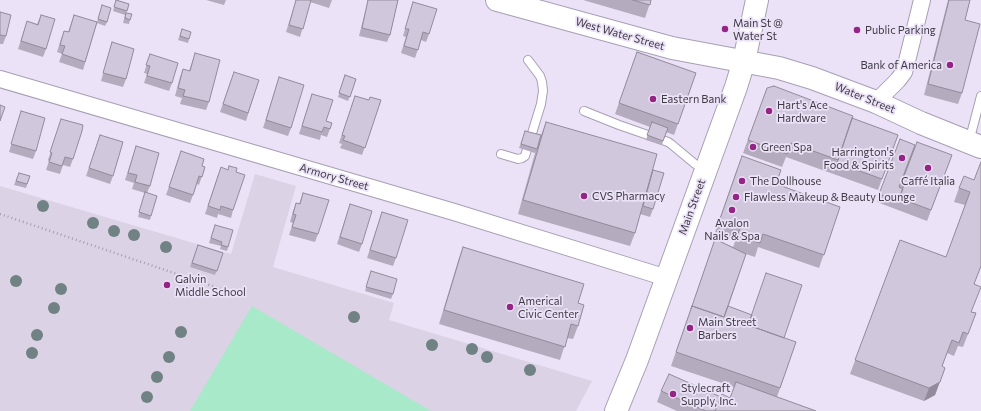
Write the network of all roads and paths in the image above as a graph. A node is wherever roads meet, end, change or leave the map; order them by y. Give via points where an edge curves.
1 (497, 0) edge
2 (757, 0) edge
3 (922, 0) edge
4 (528, 60) dead end
5 (744, 61) junction
6 (0, 79) edge
7 (981, 96) edge
8 (876, 102) junction
9 (584, 111) dead end
10 (975, 145) edge
11 (501, 154) dead end
12 (695, 164) dead end
13 (0, 214) edge
14 (667, 278) junction
15 (233, 293) dead end
16 (616, 411) edge

1 - 5 main road, West Water Street via 672,48
2 - 5 main road, Main Street
3 - 8 street via 904,72
4 - 11 lane via 542,82 541,104 525,156 518,159
5 - 8 main road, Water Street via 812,78
5 - 14 main road, Main Street
6 - 14 street, Armory Street via 447,210
7 - 10 lane
8 - 10 main road, Water Street
9 - 12 lane via 668,142
13 - 15 path
14 - 16 main road, Main Street

